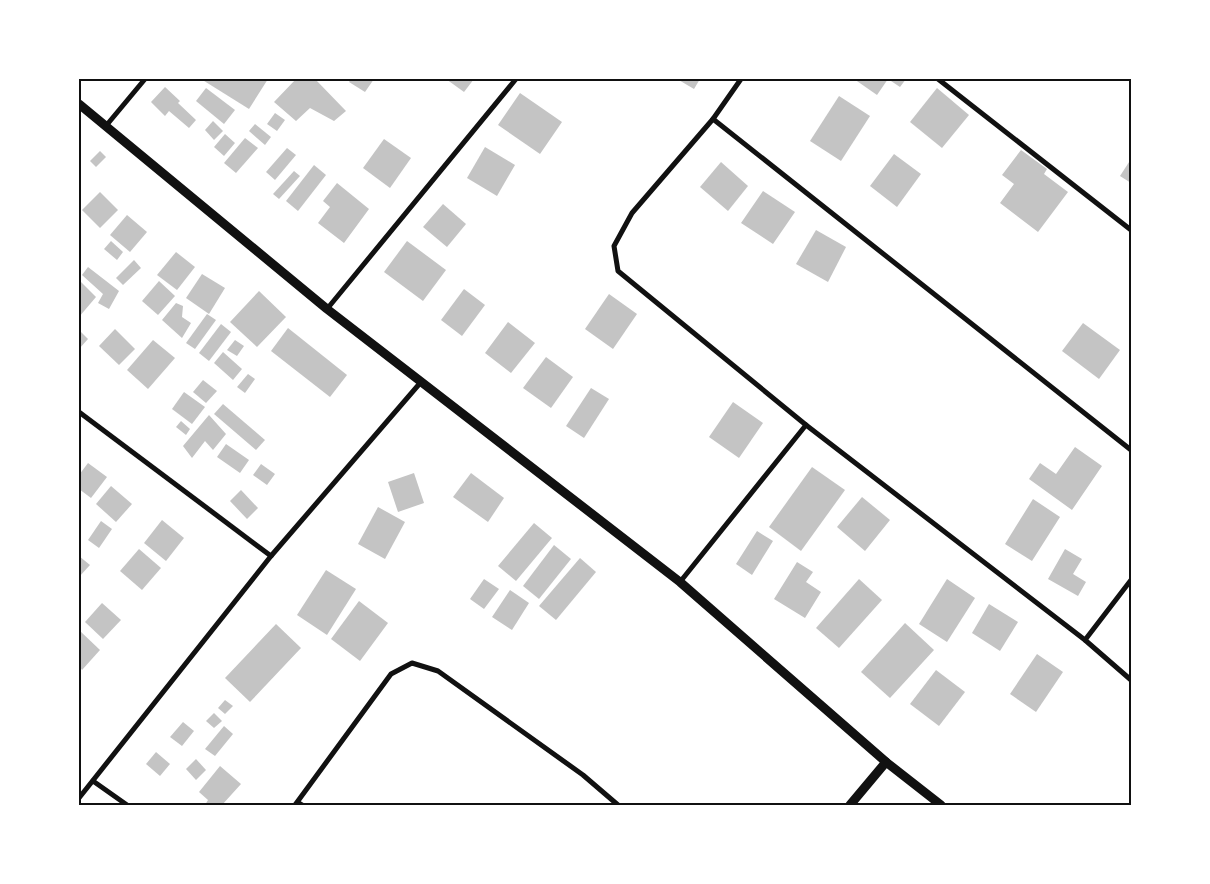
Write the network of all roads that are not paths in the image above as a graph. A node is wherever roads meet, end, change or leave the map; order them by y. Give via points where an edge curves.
1 (144, 79) edge
2 (516, 79) edge
3 (742, 79) edge
4 (938, 79) edge
5 (79, 104) edge
6 (713, 119) junction
7 (105, 127) junction
8 (1131, 230) edge
9 (327, 309) junction
10 (421, 382) junction
11 (79, 412) edge
12 (806, 425) junction
13 (1131, 450) edge
14 (271, 556) junction
15 (1131, 580) edge
16 (680, 582) junction
17 (1085, 640) junction
18 (1131, 680) edge
19 (886, 762) junction
20 (94, 781) junction
21 (79, 798) edge
22 (299, 804) edge
23 (127, 805) edge
24 (618, 805) edge
25 (850, 805) edge
26 (941, 805) edge

1 - 7 street
2 - 9 street
3 - 6 street
4 - 8 street
5 - 7 street
6 - 12 street via 632,212 614,246 618,271
6 - 13 street
7 - 9 street
9 - 10 street
10 - 14 street
10 - 16 street
11 - 14 street
12 - 16 street
12 - 17 street
14 - 20 street
15 - 17 street
16 - 19 street
17 - 18 street
19 - 25 street
19 - 26 street
20 - 21 street
20 - 23 street
22 - 24 street via 391,674 412,663 438,671 583,775

